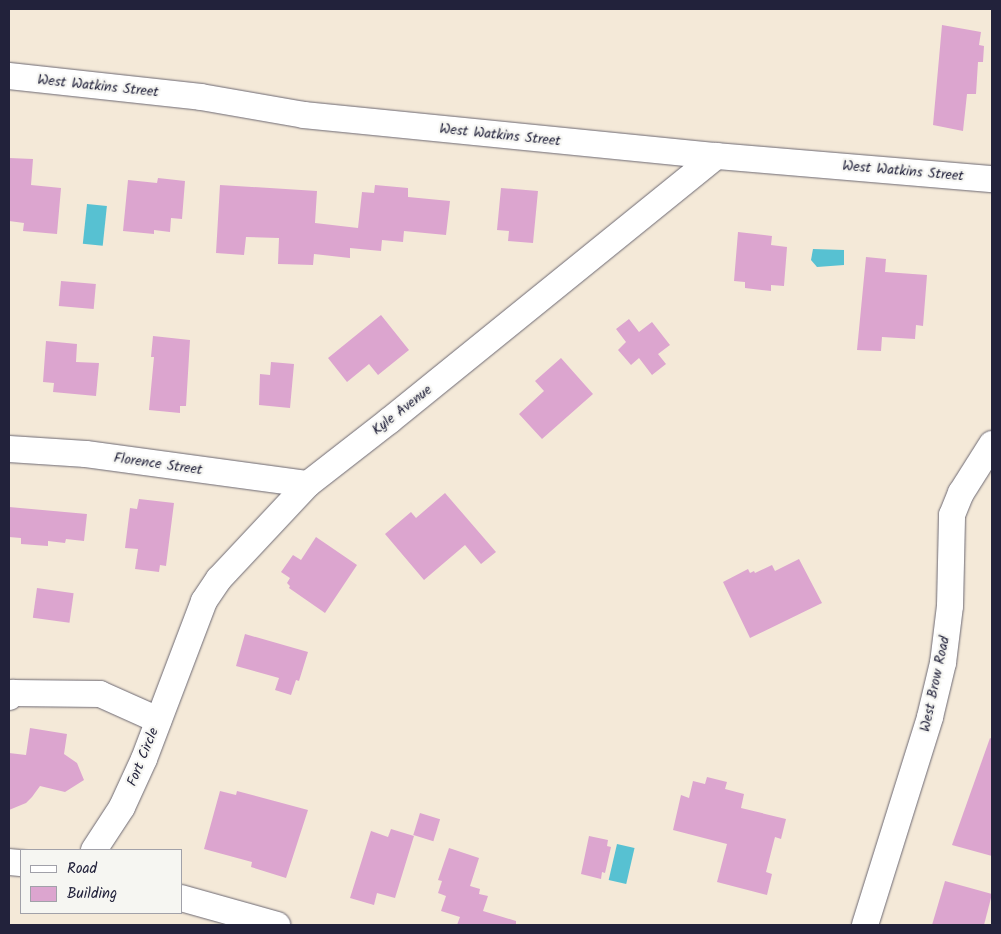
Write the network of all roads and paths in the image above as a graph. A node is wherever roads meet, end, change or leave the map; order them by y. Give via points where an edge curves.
1 (9, 76) edge
2 (716, 156) junction
3 (992, 179) edge
4 (992, 444) edge
5 (9, 449) edge
6 (308, 484) junction
7 (9, 697) edge
8 (158, 720) junction
9 (95, 849) edge
10 (182, 898) edge
11 (277, 925) edge
12 (865, 925) edge

1 - 2 street, West Watkins Street via 202,97 304,115
2 - 3 street, West Watkins Street
2 - 6 street, Kyle Avenue
4 - 12 street, West Brow Road via 961,493 952,514 950,606 943,662 930,718
5 - 6 street, Florence Street via 86,454
6 - 8 street, Kyle Avenue via 220,579 204,601
7 - 8 street, Fort Circle via 13,693 100,694
8 - 9 street, Fort Circle via 122,808
10 - 11 street

